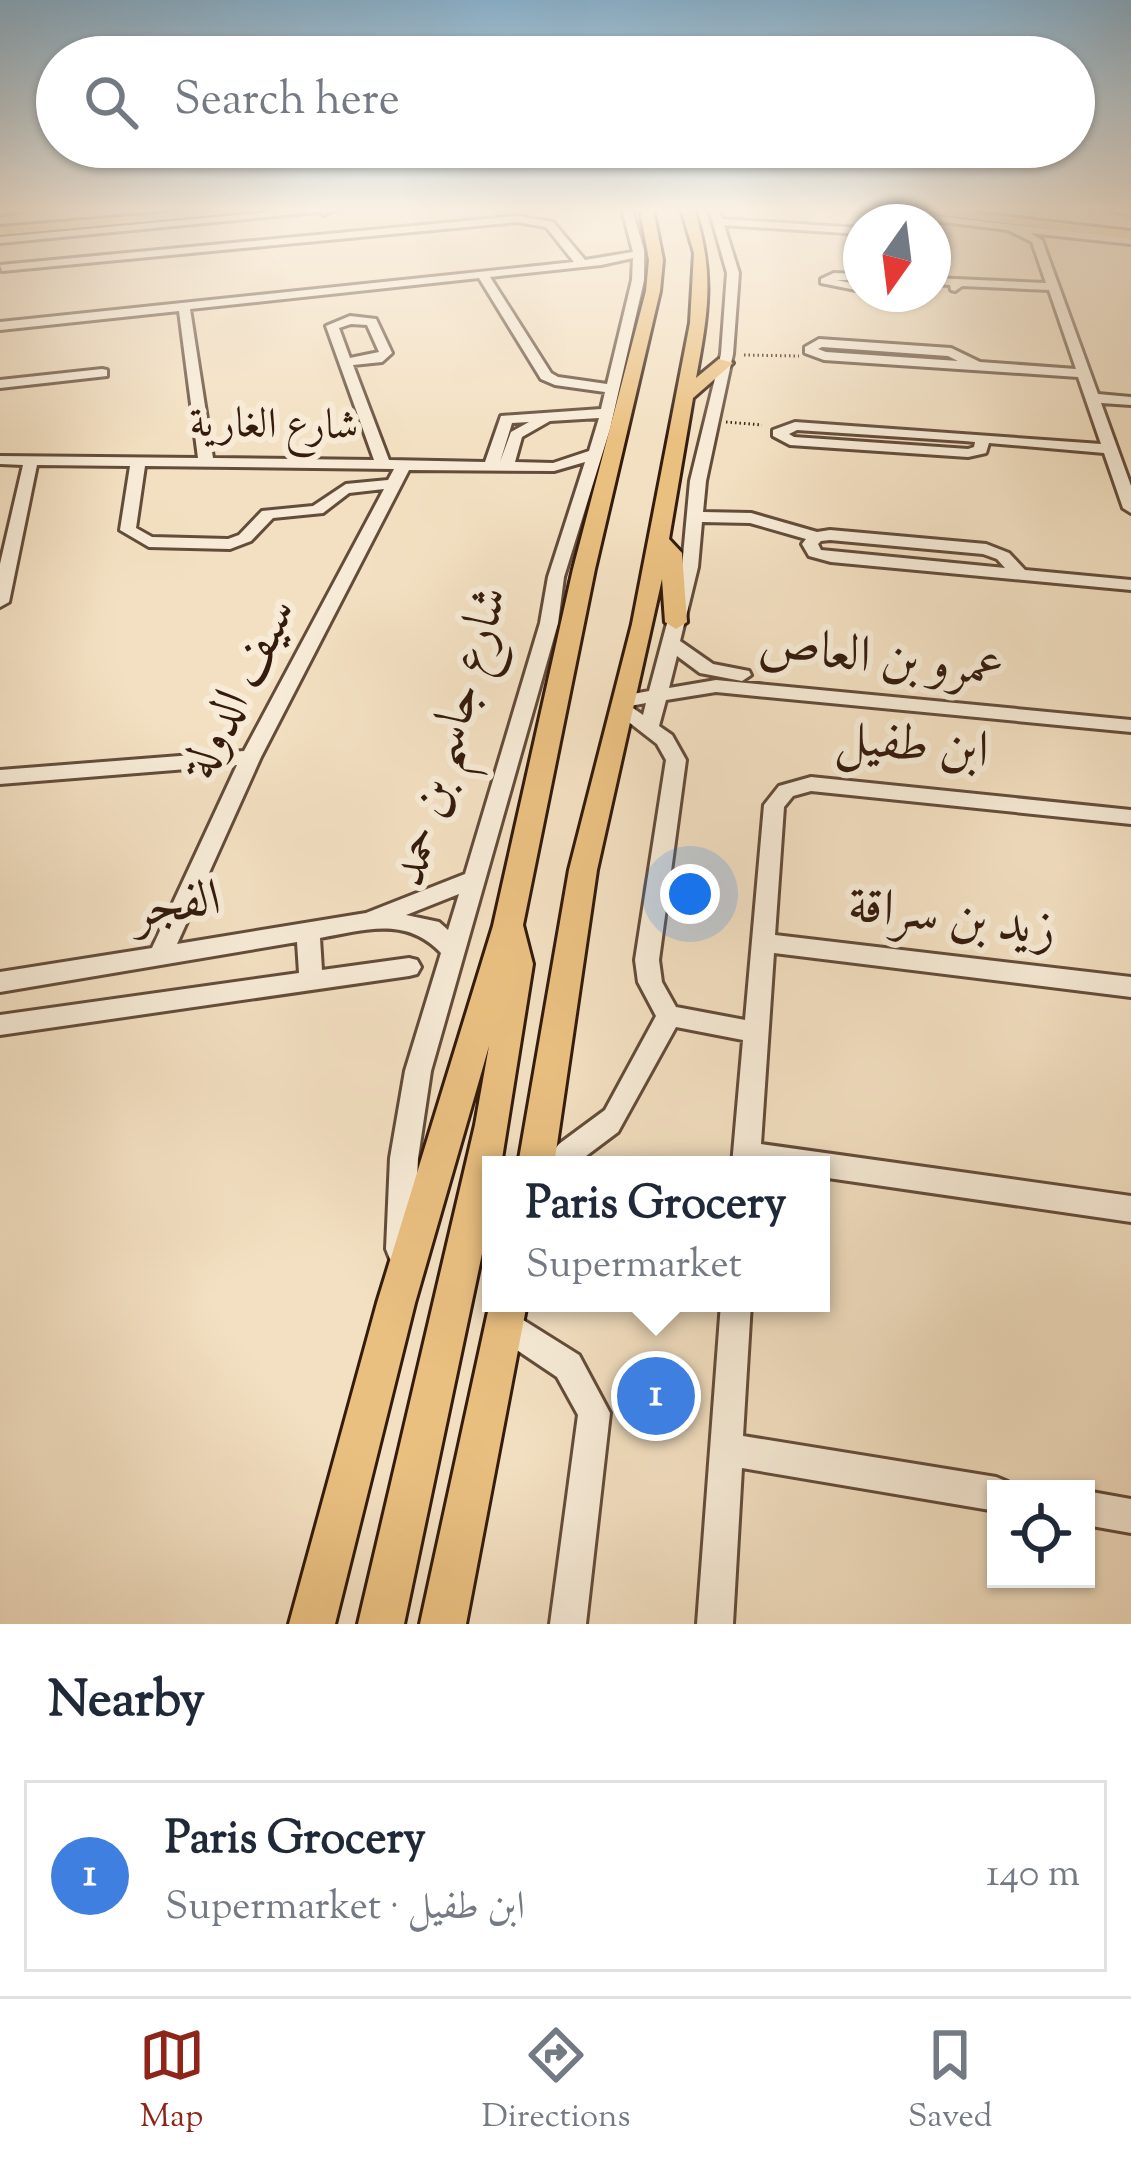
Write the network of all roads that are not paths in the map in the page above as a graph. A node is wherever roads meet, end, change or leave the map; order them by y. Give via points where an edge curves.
1 (392, 285) edge
2 (489, 285) edge
3 (635, 285) edge
4 (654, 285) edge
5 (683, 285) edge
6 (700, 285) edge
7 (732, 285) edge
8 (1011, 285) edge
9 (1053, 287) joint
10 (184, 307) junction
11 (0, 326) edge
12 (809, 350) road end
13 (726, 359) junction
14 (347, 362) dead end
15 (1084, 373) junction
16 (102, 374) dead end
17 (0, 384) edge
18 (613, 389) junction
19 (684, 397) junction
20 (1092, 398) junction
21 (1131, 400) edge
22 (611, 420) junction
23 (786, 426) road end
24 (1110, 448) junction
25 (595, 454) junction
26 (673, 459) junction
27 (0, 460) edge
28 (32, 460) junction
29 (138, 461) junction
30 (206, 462) junction
31 (394, 465) junction
32 (499, 466) junction
33 (547, 466) junction
34 (587, 484) junction
35 (393, 485) junction
36 (1131, 508) edge
37 (694, 517) junction
38 (574, 534) junction
39 (660, 534) junction
40 (584, 569) junction
41 (1131, 585) edge
42 (0, 602) edge
43 (674, 633) junction
44 (812, 688) junction
45 (659, 694) junction
46 (623, 705) junction
47 (1131, 712) edge
48 (1131, 726) edge
49 (650, 728) junction
50 (251, 757) junction
51 (0, 777) edge
52 (1131, 817) edge
53 (471, 880) junction
54 (369, 921) junction
55 (508, 926) junction
56 (308, 931) junction
57 (764, 943) junction
58 (451, 949) junction
59 (160, 956) junction
60 (409, 967) dead end
61 (44, 975) junction
62 (310, 978) junction
63 (0, 982) edge
64 (1131, 986) edge
65 (668, 1016) junction
66 (40, 1018) junction
67 (0, 1025) edge
68 (757, 1032) junction
69 (485, 1156) edge
70 (537, 1156) edge
71 (563, 1156) edge
72 (747, 1156) edge
73 (482, 1170) edge
74 (830, 1171) edge
75 (1131, 1209) edge
76 (396, 1303) junction
77 (735, 1312) edge
78 (506, 1313) edge
79 (725, 1449) junction
80 (468, 1493) junction
81 (987, 1493) edge
82 (1095, 1510) edge
83 (1131, 1516) edge
84 (310, 1624) edge
85 (381, 1624) edge
86 (443, 1624) edge
87 (454, 1624) edge
88 (568, 1624) edge
89 (715, 1624) edge

1 - 10 street
2 - 18 street via 546,376
3 - 18 street, شارع جاسم بن حمد
4 - 22 main road, شارع جاسم بن حمد
5 - 26 main road via 661,426
6 - 19 main road
7 - 13 street
8 - 9 street
9 - 15 street
10 - 11 street
10 - 30 street
12 - 15 street
13 - 19 main road
13 - 37 street
14 - 31 street
15 - 20 street
16 - 17 street
18 - 22 street, شارع جاسم بن حمد
19 - 26 main road
20 - 21 street
20 - 24 street
22 - 25 street, شارع جاسم بن حمد
22 - 32 street via 557,415 529,425 505,441
22 - 40 main road, شارع جاسم بن حمد
23 - 24 street
24 - 36 street
25 - 33 street, شارع الغارية
25 - 34 street, شارع جاسم بن حمد
26 - 39 main road
27 - 28 street, شارع الغارية
28 - 29 street, شارع الغارية
28 - 42 street
29 - 30 street, شارع الغارية
29 - 35 street via 128,530 149,542 230,544 268,514 317,510 349,486
30 - 31 street, شارع الغارية
31 - 32 street, شارع الغارية
31 - 35 street, سيف الدولة
32 - 33 street, شارع الغارية
33 - 34 street, شارع الغارية
34 - 38 street, شارع جاسم بن حمد
35 - 50 street, سيف الدولة
37 - 41 street via 751,518 816,537 993,550 1019,574
37 - 43 street
38 - 40 main road
38 - 53 street, شارع جاسم بن حمد
39 - 43 main road via 671,554
39 - 46 main road
40 - 55 main road, شارع جاسم بن حمد
43 - 44 street, عمرو بن العاص via 707,669
43 - 45 street
44 - 45 street, عمرو بن العاص via 705,686
44 - 47 street, عمرو بن العاص
44 - 48 street, عمرو بن العاص
45 - 46 street, عمرو بن العاص
45 - 49 street
46 - 49 street
46 - 70 main road via 583,869
49 - 65 street via 676,760 647,960
50 - 51 street
50 - 59 street, سيف الدولة
52 - 57 street, ابن طفيل via 811,784 786,791 774,805
53 - 54 street, الفجر
53 - 58 street, شارع جاسم بن حمد
54 - 56 street, الفجر
54 - 58 street, الفجر via 419,924
55 - 69 main road via 518,964
55 - 76 main road, شارع جاسم بن حمد
56 - 59 street, الفجر
56 - 62 street
57 - 64 street, زيد بن سراقة
57 - 68 street, ابن طفيل
58 - 76 street, شارع جاسم بن حمد via 412,1096
59 - 61 street, الفجر
60 - 62 street
61 - 63 street, الفجر
61 - 66 street
62 - 66 street
65 - 68 street
65 - 71 street via 623,1109
66 - 67 street
68 - 72 street, ابن طفيل
73 - 85 main road
74 - 75 street
76 - 84 main road, شارع جاسم بن حمد
77 - 79 street
78 - 80 main road
78 - 88 street via 568,1366 594,1413
79 - 81 street
79 - 89 street
80 - 86 main road
80 - 87 main road
82 - 83 street

